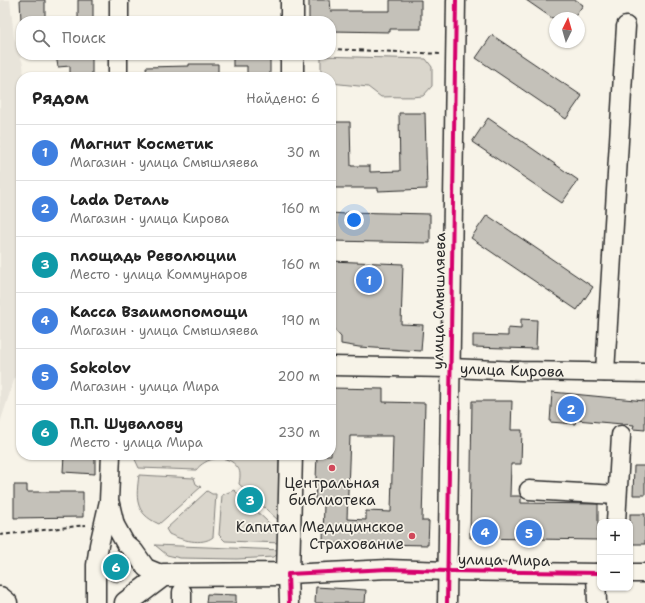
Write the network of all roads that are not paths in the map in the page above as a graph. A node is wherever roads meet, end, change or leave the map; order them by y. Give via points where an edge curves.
1 (119, 0) edge
2 (292, 0) edge
3 (456, 0) edge
4 (119, 16) edge
5 (292, 16) edge
6 (626, 26) dead end
7 (118, 60) edge
8 (292, 60) edge
9 (118, 72) edge
10 (292, 72) edge
11 (336, 366) edge
12 (450, 368) junction
13 (605, 372) junction
14 (645, 373) edge
15 (620, 435) dead end
16 (111, 460) edge
17 (291, 460) edge
18 (529, 490) dead end
19 (617, 495) junction
20 (109, 501) junction
21 (616, 519) edge
22 (447, 571) junction
23 (597, 573) edge
24 (633, 573) edge
25 (645, 573) edge
26 (288, 574) junction
27 (162, 575) junction
28 (597, 591) edge
29 (0, 598) edge
30 (6, 603) edge
31 (96, 603) edge
32 (126, 603) edge
33 (289, 603) edge
34 (447, 603) edge
35 (597, 603) edge

1 - 4 street
2 - 5 main road
3 - 12 street, улица Смышляева
6 - 13 street
7 - 9 street
8 - 10 main road
11 - 12 street, улица Кирова
12 - 13 street, улица Кирова
12 - 22 street, улица Смышляева
13 - 14 street, улица Кирова
15 - 19 street
16 - 20 street
17 - 26 main road
18 - 19 street
19 - 21 street
20 - 27 street via 115,525 125,543 146,568
20 - 31 street via 96,564
22 - 23 street, улица Мира
22 - 26 street, улица Мира via 388,569
22 - 34 street, улица Смышляева
24 - 25 street
26 - 27 main road, улица Мира
26 - 33 street
27 - 32 main road
28 - 35 street
29 - 30 main road

